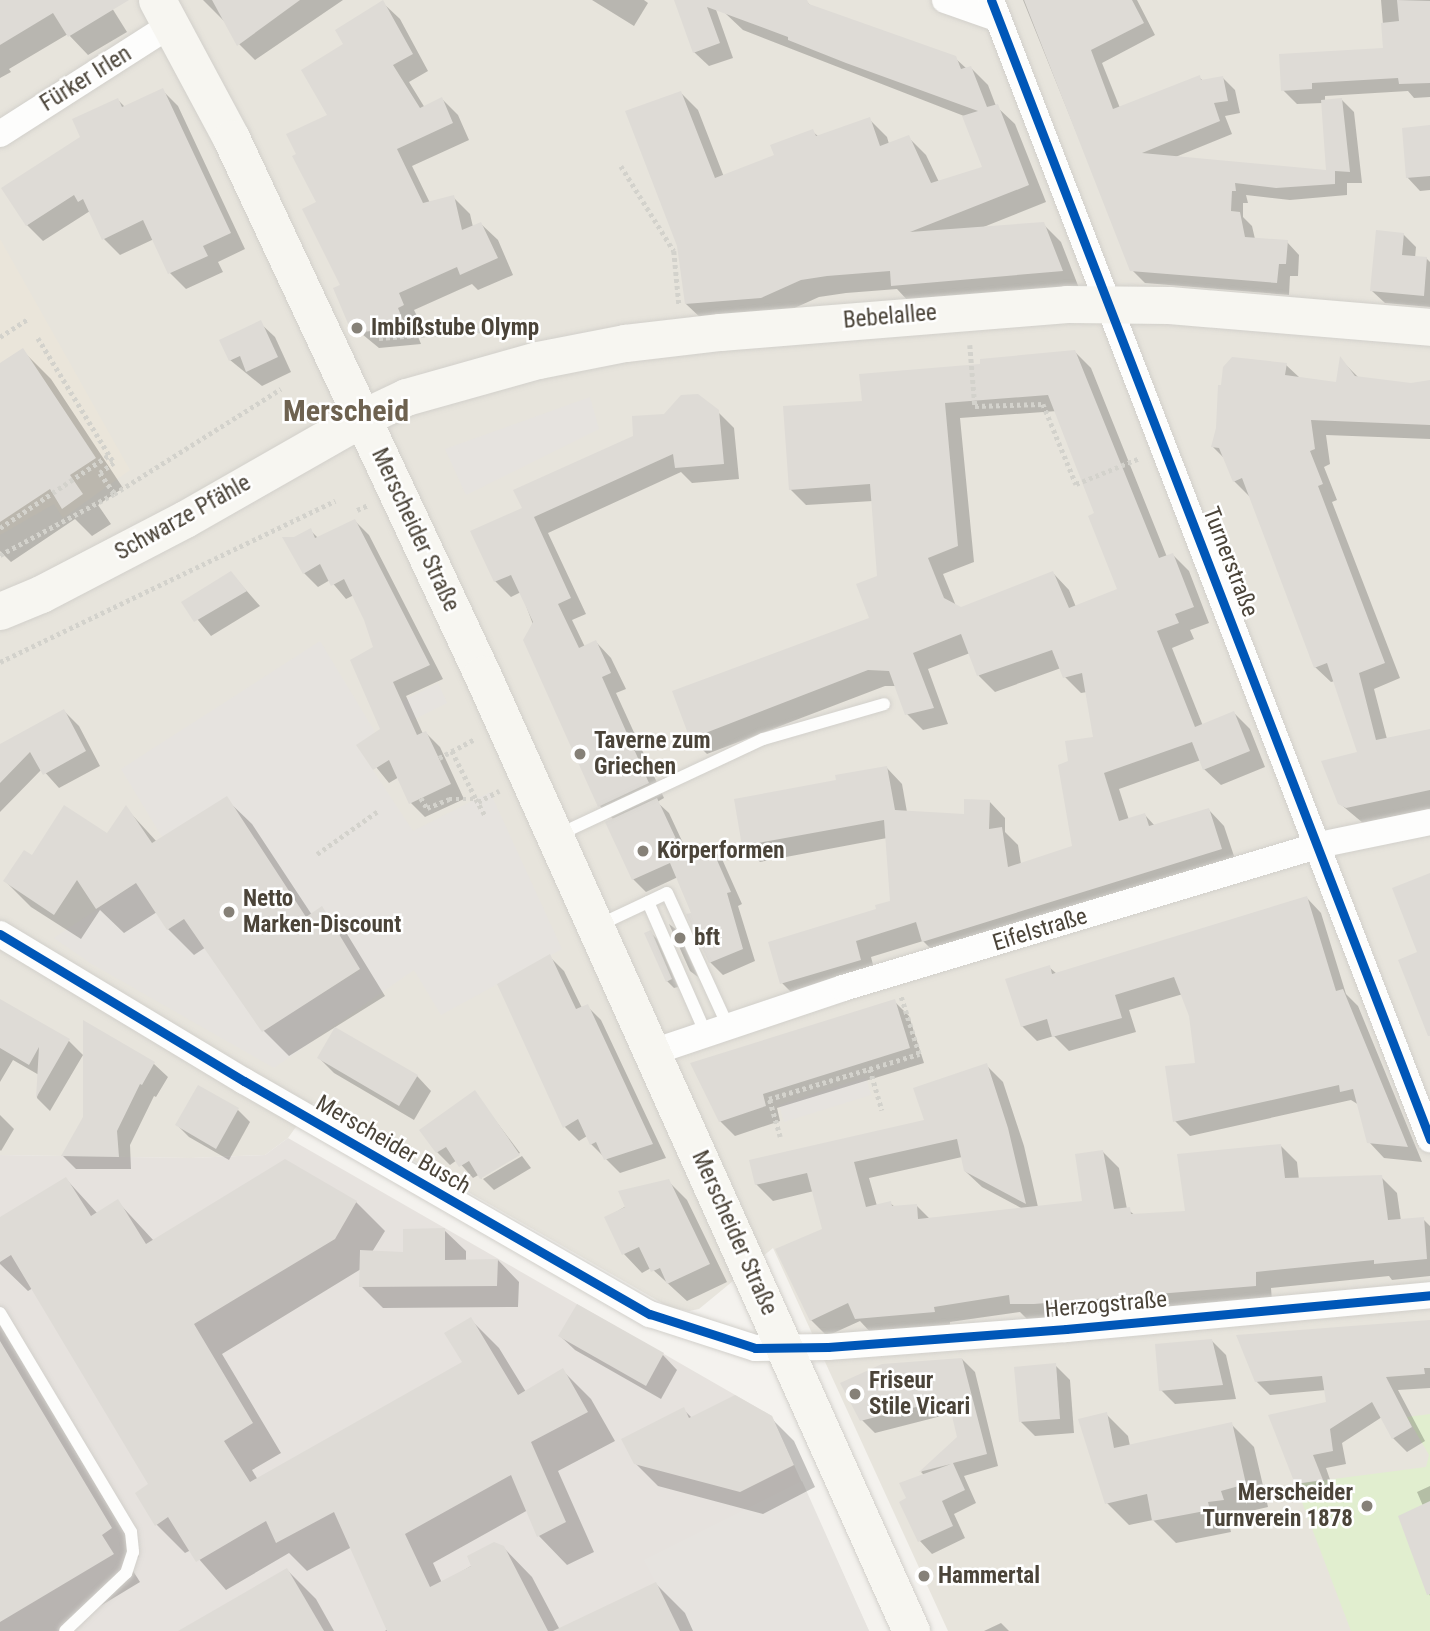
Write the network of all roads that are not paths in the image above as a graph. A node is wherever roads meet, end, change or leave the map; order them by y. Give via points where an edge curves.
1 (945, 0) edge
2 (993, 9) edge
3 (164, 12) edge
4 (0, 134) edge
5 (1109, 304) junction
6 (1430, 327) edge
7 (362, 418) junction
8 (0, 611) edge
9 (884, 704) dead end
10 (1430, 821) edge
11 (556, 836) junction
12 (1319, 845) junction
13 (648, 902) junction
14 (596, 926) junction
15 (0, 934) edge
16 (716, 1028) junction
17 (653, 1052) junction
18 (1430, 1139) edge
19 (1430, 1295) edge
20 (0, 1313) edge
21 (784, 1347) junction
22 (65, 1631) edge
23 (911, 1631) edge

1 - 2 street
2 - 5 street, Turnerstraße
3 - 4 street, Fürker Irlen
3 - 7 main road, Merscheider Straße via 231,138
5 - 6 main road, Bebelallee
5 - 7 main road, Bebelallee via 899,316 625,344 463,379 406,397
5 - 12 street, Turnerstraße
7 - 8 main road, Schwarze Pfähle via 185,519
7 - 11 main road, Merscheider Straße
9 - 11 lane via 763,739
10 - 12 street, Eifelstraße
11 - 14 main road, Merscheider Straße
12 - 16 street, Eifelstraße
12 - 18 street, Turnerstraße
13 - 14 lane
13 - 16 lane
13 - 16 lane via 667,893
14 - 17 main road, Merscheider Straße
15 - 21 street, Merscheider Busch via 244,1082 650,1314 755,1348
16 - 17 street, Eifelstraße
17 - 21 main road, Merscheider Straße
19 - 21 street, Herzogstraße via 1066,1329
20 - 22 lane via 131,1532 133,1552 126,1573
21 - 23 main road, Merscheider Straße

